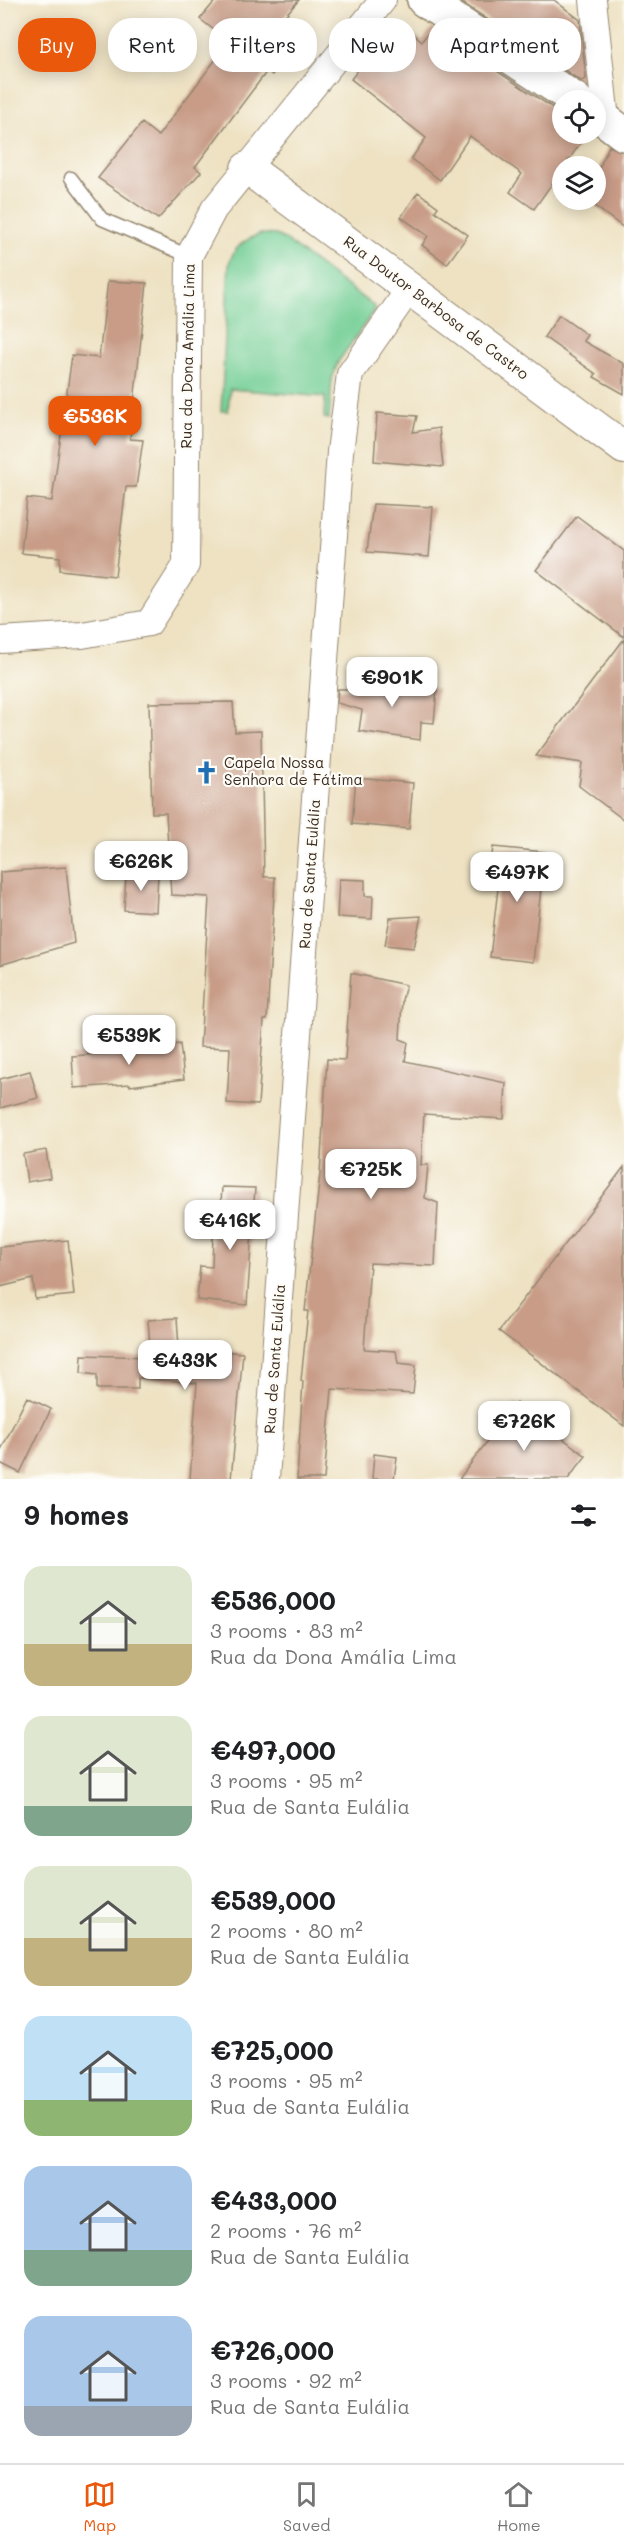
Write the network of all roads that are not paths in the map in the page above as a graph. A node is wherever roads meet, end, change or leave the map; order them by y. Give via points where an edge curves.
1 (383, 0) edge
2 (424, 0) edge
3 (594, 0) edge
4 (561, 90) edge
5 (608, 122) edge
6 (247, 168) junction
7 (71, 178) dead end
8 (189, 256) junction
9 (410, 288) junction
10 (624, 448) edge
11 (0, 640) edge
12 (266, 1479) edge

1 - 6 street, Rua da Dona Amália Lima
2 - 4 main road
3 - 5 street
6 - 8 street, Rua da Dona Amália Lima via 214,208
6 - 9 street, Rua Doutor Barbosa de Castro
7 - 8 lane via 102,219
8 - 11 street, Rua da Dona Amália Lima via 186,565 149,623 82,635
9 - 10 street, Rua Doutor Barbosa de Castro
9 - 12 street, Rua de Santa Eulália via 350,374 340,452

